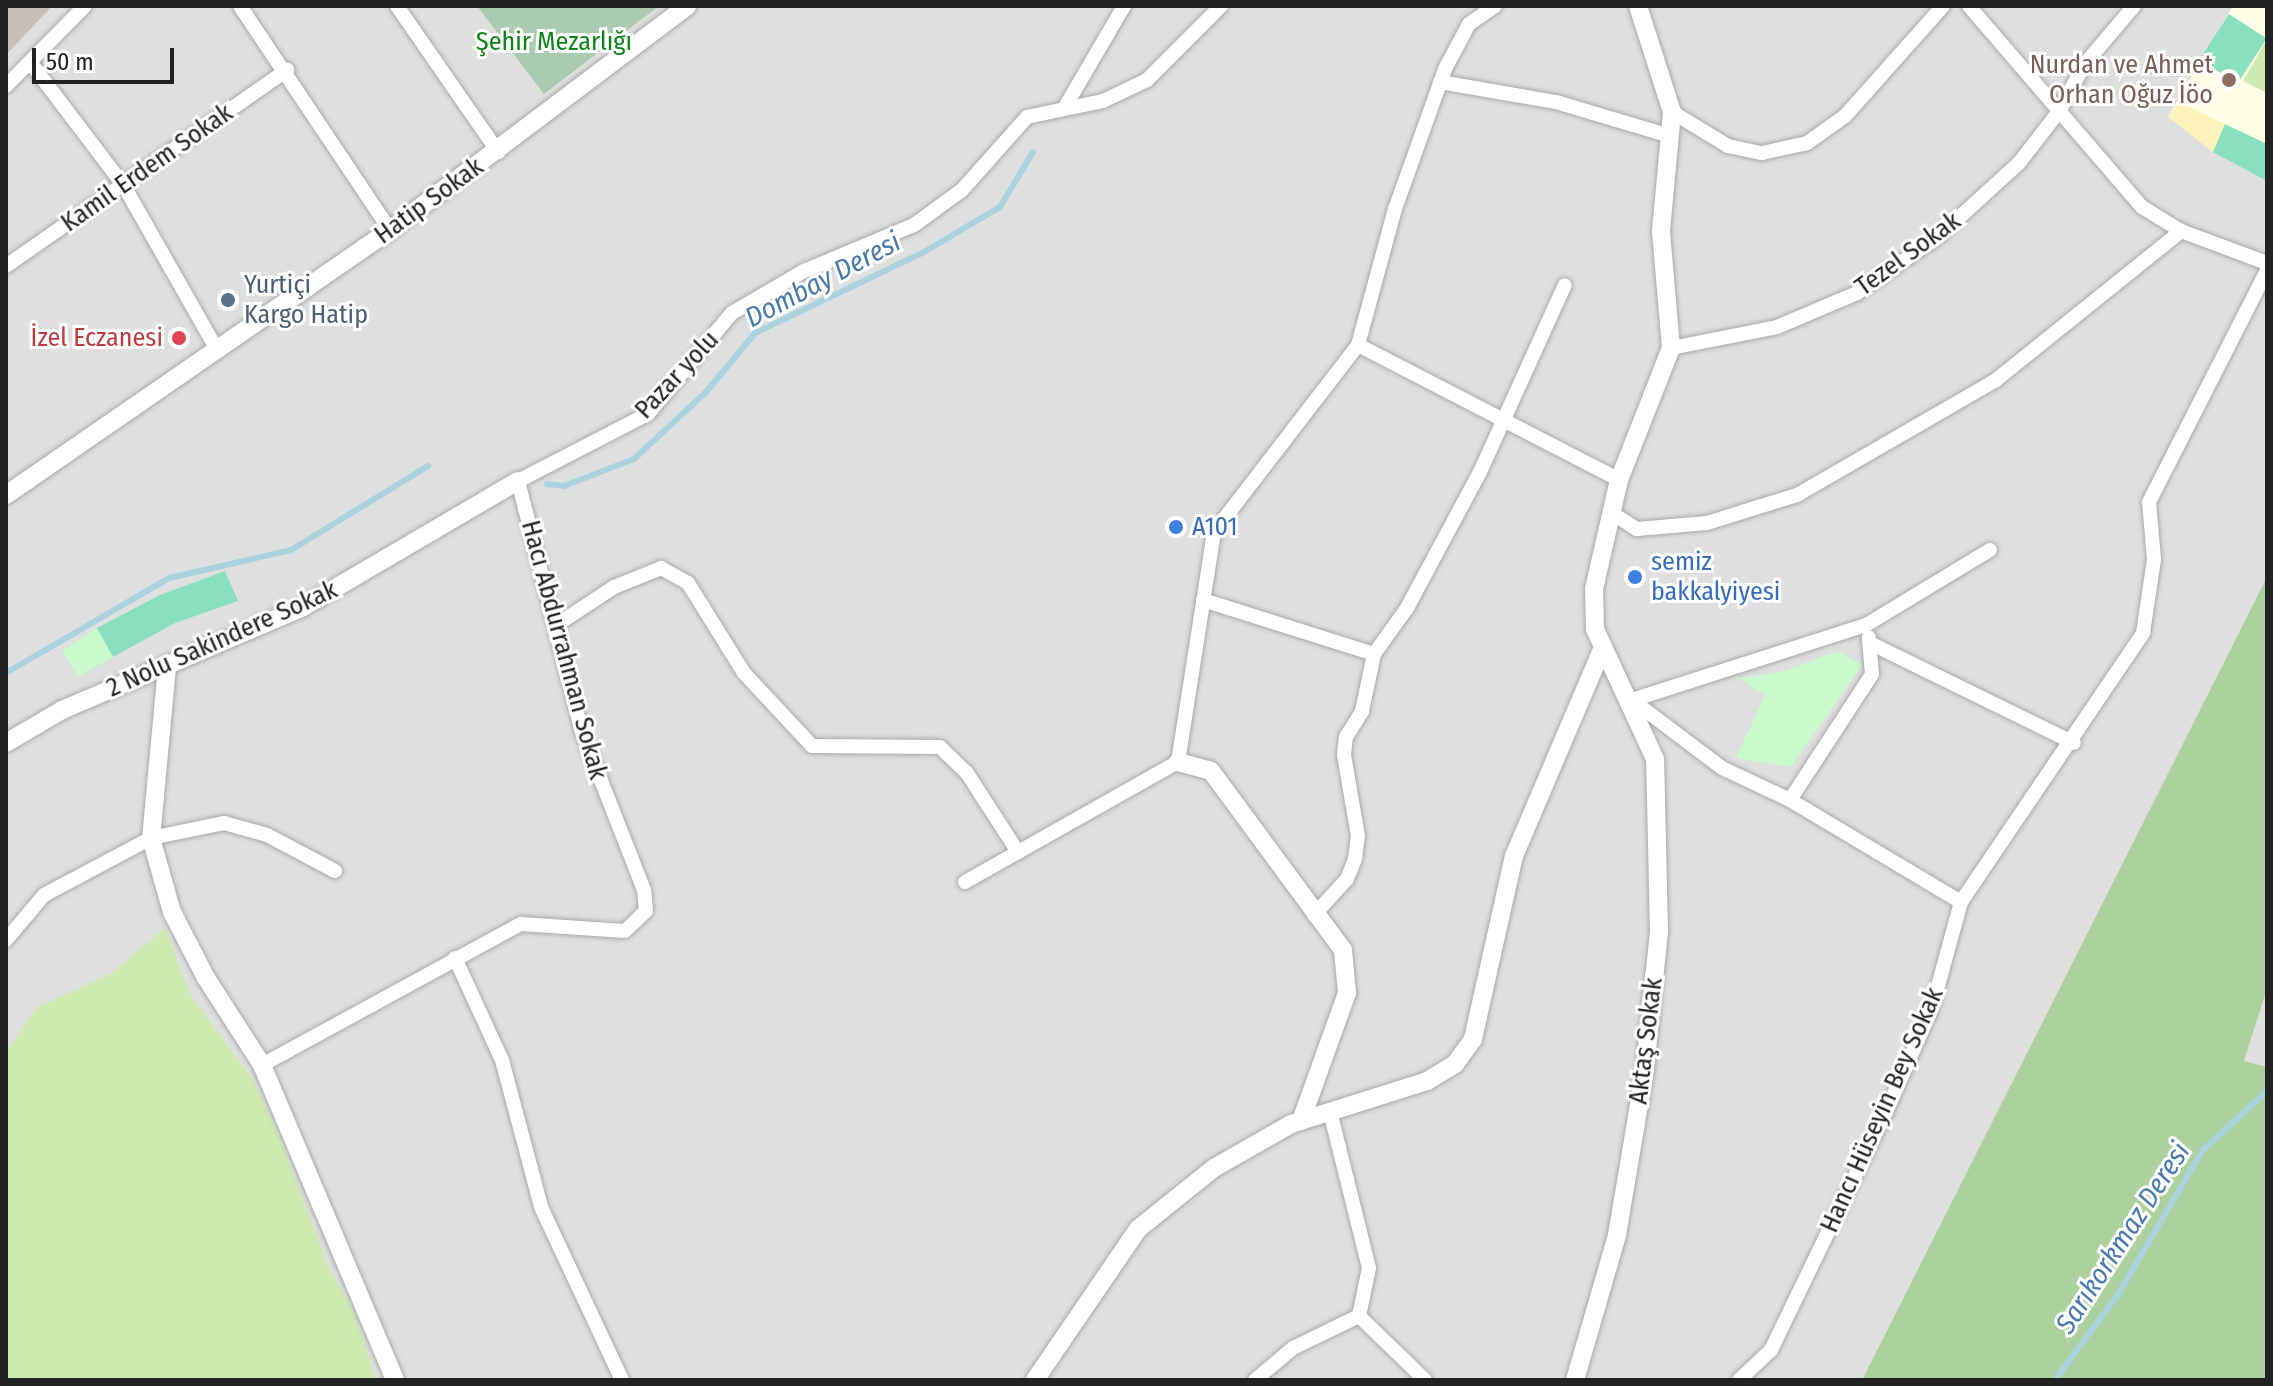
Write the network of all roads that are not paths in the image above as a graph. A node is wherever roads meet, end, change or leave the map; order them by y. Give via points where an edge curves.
1 (85, 6) edge
2 (240, 6) edge
3 (397, 6) edge
4 (687, 6) edge
5 (1124, 6) edge
6 (1221, 6) edge
7 (1495, 6) edge
8 (1638, 6) edge
9 (1943, 6) edge
10 (1969, 6) edge
11 (2134, 6) edge
12 (33, 66) junction
13 (287, 70) junction
14 (1440, 82) junction
15 (6, 86) edge
16 (1065, 107) junction
17 (2060, 110) junction
18 (1672, 112) junction
19 (1670, 136) junction
20 (498, 152) junction
21 (124, 186) junction
22 (390, 230) junction
23 (2181, 231) junction
24 (2267, 263) edge
25 (6, 266) edge
26 (2267, 270) edge
27 (1565, 285) dead end
28 (1358, 345) junction
29 (1671, 348) junction
30 (217, 350) junction
31 (1504, 421) junction
32 (1619, 480) junction
33 (518, 481) junction
34 (6, 495) edge
35 (1612, 513) junction
36 (1990, 550) dead end
37 (1203, 600) junction
38 (1866, 625) junction
39 (555, 626) junction
40 (1870, 643) junction
41 (1601, 652) junction
42 (1374, 654) junction
43 (167, 667) junction
44 (1632, 700) junction
45 (6, 743) edge
46 (2074, 743) junction
47 (1178, 762) junction
48 (1790, 800) junction
49 (151, 838) junction
50 (1018, 852) junction
51 (335, 871) dead end
52 (965, 882) dead end
53 (1961, 902) junction
54 (1314, 915) junction
55 (6, 940) edge
56 (455, 958) junction
57 (262, 1065) junction
58 (1330, 1112) junction
59 (1301, 1121) junction
60 (1359, 1316) junction
61 (395, 1380) edge
62 (622, 1380) edge
63 (1035, 1380) edge
64 (1255, 1380) edge
65 (1425, 1380) edge
66 (1575, 1380) edge
67 (1739, 1380) edge

1 - 12 street
2 - 13 street
3 - 20 street
4 - 20 street, Hatip Sokak
5 - 16 street
6 - 16 street, Pazar yolu via 1147,80 1103,101
7 - 14 street via 1469,24
8 - 18 street
9 - 18 street via 1845,116 1807,143 1762,153 1728,146
10 - 17 street
11 - 17 street, Tezel Sokak via 2084,65
12 - 15 street
12 - 21 street
13 - 21 street, Kamil Erdem Sokak
13 - 22 street
14 - 19 street via 1556,102
14 - 28 street via 1395,209
16 - 33 street, Pazar yolu via 1027,117 950,199 914,225 804,271 732,313 648,414
17 - 23 street via 2142,207
17 - 29 street, Tezel Sokak via 2019,163 1939,236 1857,293 1777,327
18 - 19 street
19 - 29 street via 1661,231
20 - 22 street, Hatip Sokak
21 - 25 street, Kamil Erdem Sokak
21 - 30 street
22 - 30 street, Hatip Sokak
23 - 24 street
23 - 35 street via 1996,380 1797,495 1707,523 1637,529
26 - 46 street, Hancı Hüseyin Bey Sokak via 2149,502 2154,559 2143,633
27 - 31 street
28 - 31 street
28 - 37 street via 1214,532
29 - 32 street
30 - 34 street, Hatip Sokak
31 - 32 street
31 - 42 street via 1426,574
32 - 35 street
33 - 39 street, Hacı Abdurrahman Sokak
33 - 43 street, 2 Nolu Sakindere Sokak via 303,607
35 - 41 street via 1594,589
36 - 38 street
37 - 42 street
37 - 47 street
38 - 40 street
38 - 44 street
39 - 50 street via 614,587 661,568 688,583 744,673 812,746 940,747 967,773
39 - 56 street, Hacı Abdurrahman Sokak via 582,732 644,890 646,911 625,931 521,924
40 - 46 street
40 - 48 street via 1872,674 1863,692
41 - 44 street, Aktaş Sokak via 1619,689
41 - 58 street via 1514,856 1473,1039 1455,1064 1427,1081
42 - 54 street via 1362,711 1346,737 1344,755 1358,836 1355,859 1340,888
43 - 45 street, 2 Nolu Sakindere Sokak via 62,710
43 - 49 street
44 - 48 street via 1722,768
44 - 66 street, Aktaş Sokak via 1655,759 1659,931 1645,1069 1617,1235
46 - 53 street, Hancı Hüseyin Bey Sokak
47 - 50 street
47 - 54 street via 1211,771
48 - 53 street
49 - 51 street via 224,823 267,835
49 - 55 street via 44,895
49 - 57 street via 172,912
50 - 52 street
53 - 67 street, Hancı Hüseyin Bey Sokak via 1932,1008 1886,1112 1771,1350
54 - 59 street via 1343,950 1347,993
56 - 57 street, Hacı Abdurrahman Sokak
56 - 62 street via 502,1060 541,1207
57 - 61 street
58 - 59 street
58 - 60 street via 1369,1268
59 - 63 street via 1214,1168 1138,1229
60 - 64 street via 1293,1348
60 - 65 street

